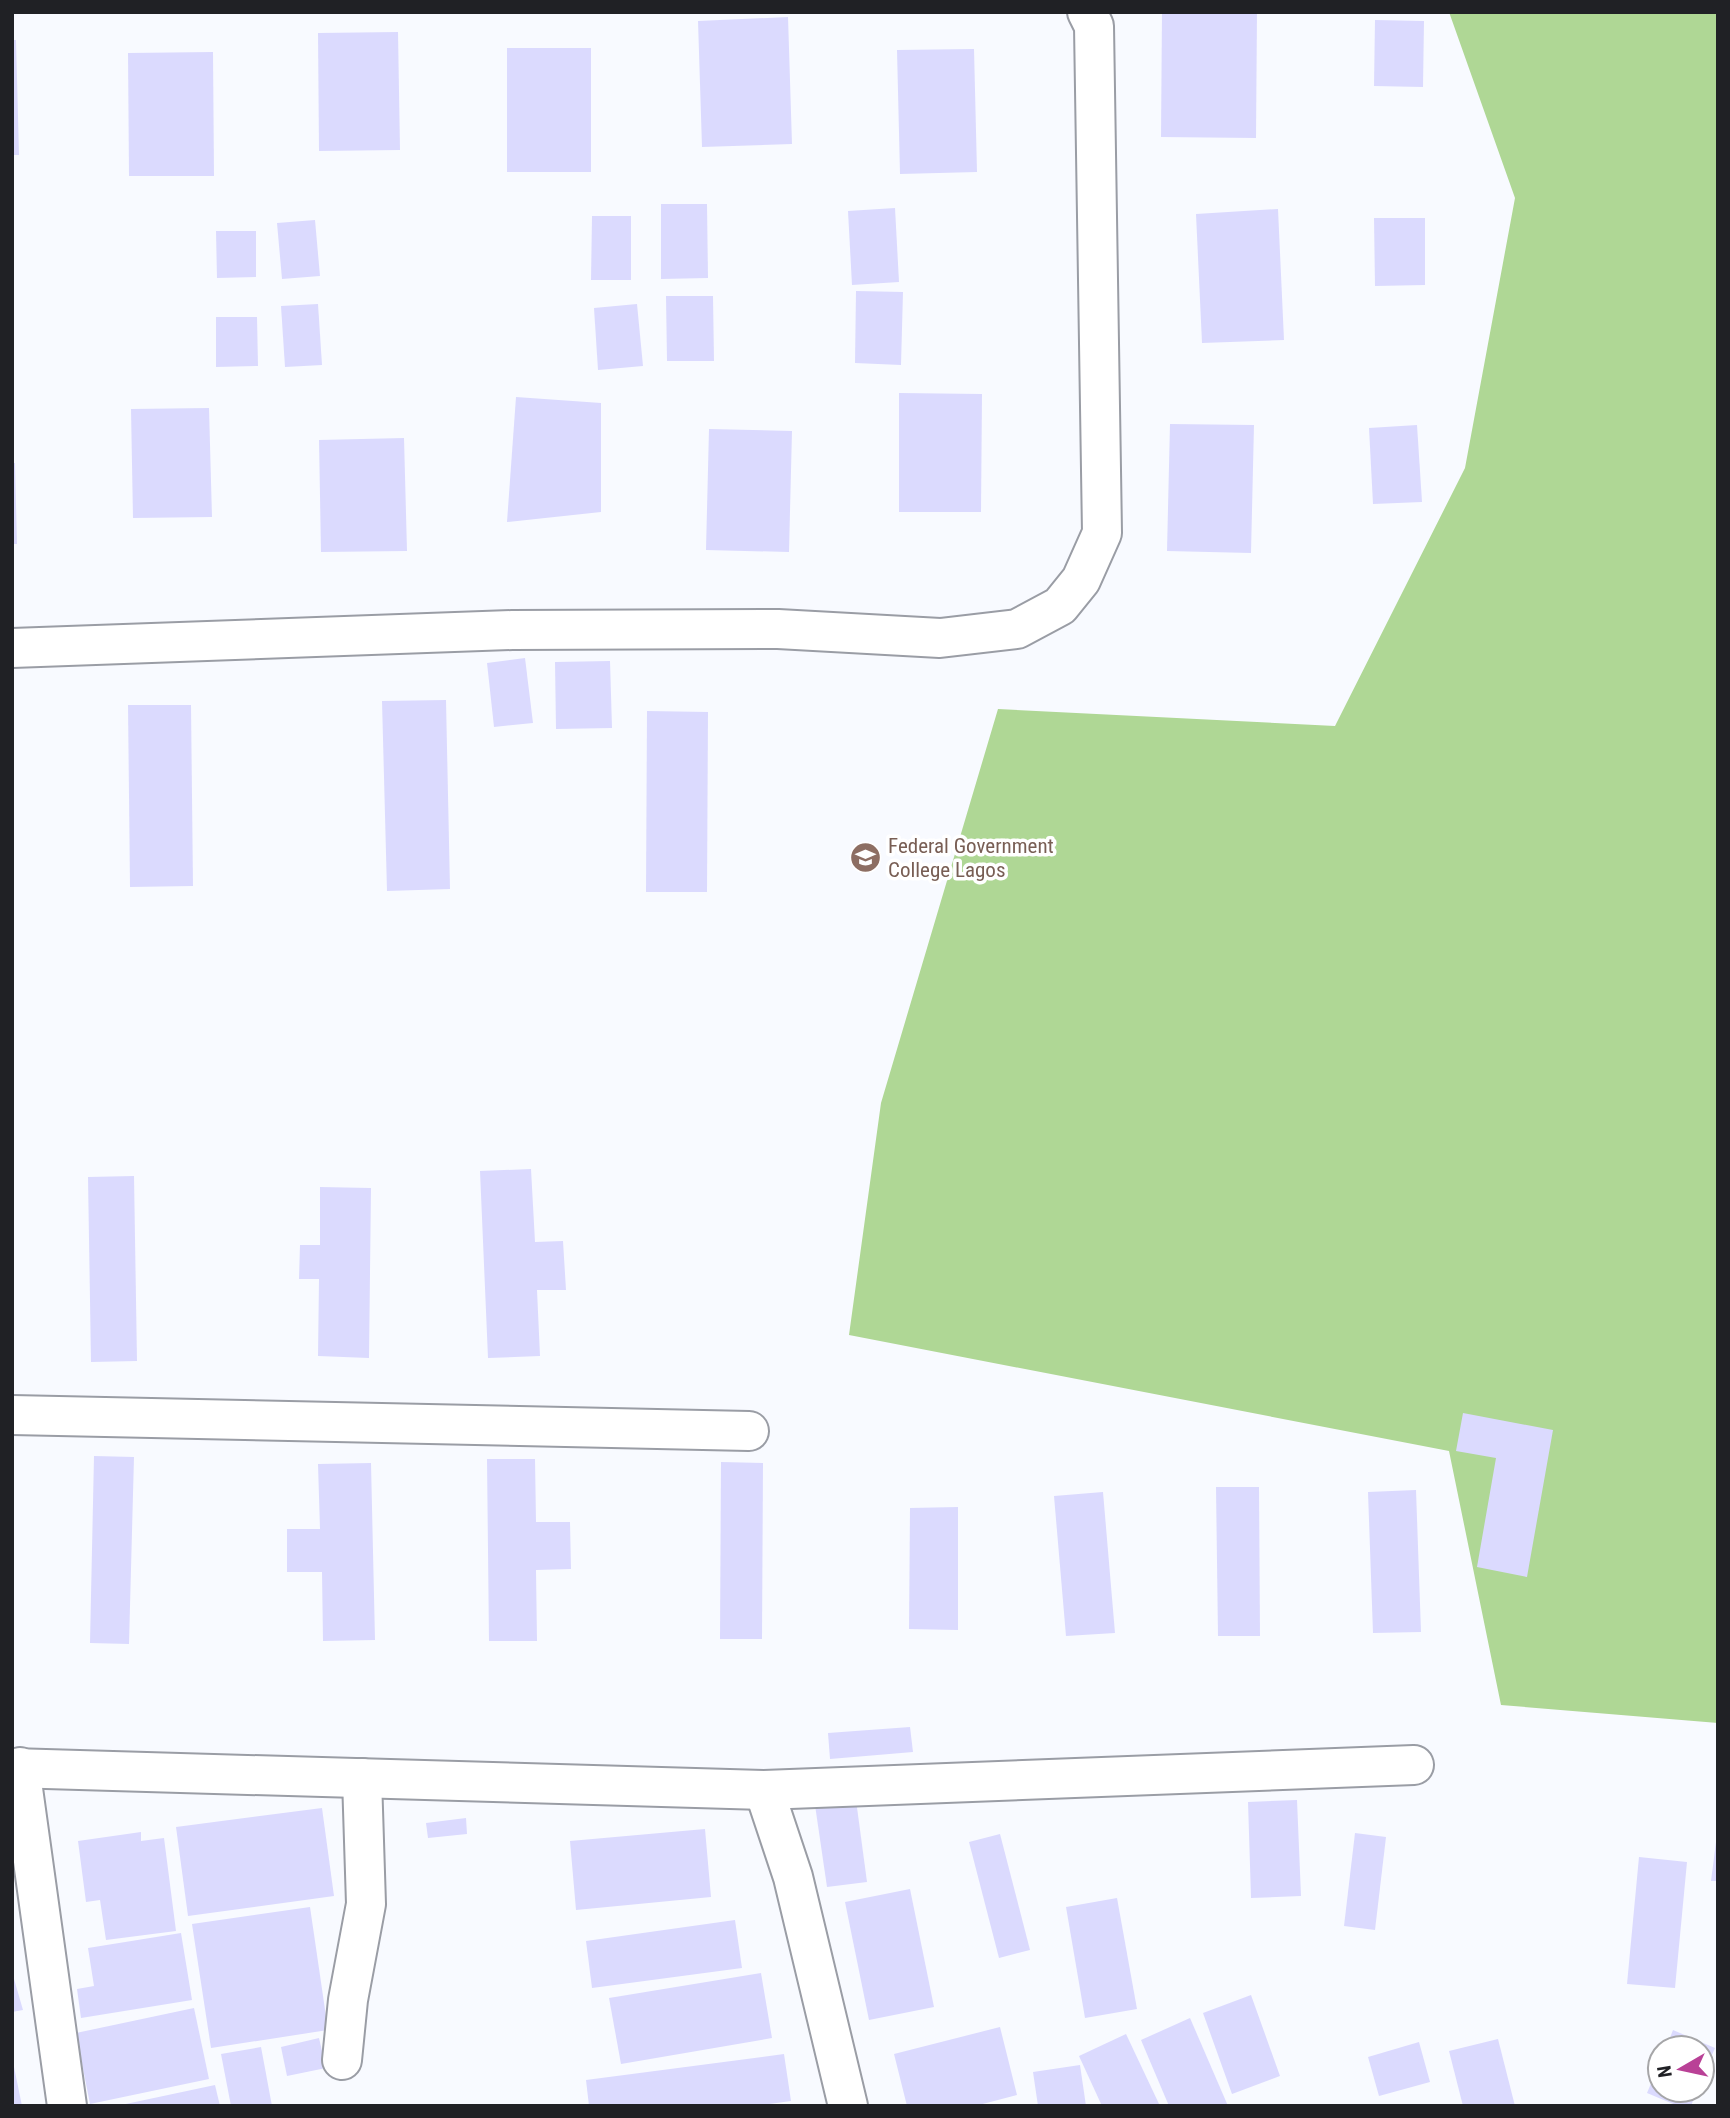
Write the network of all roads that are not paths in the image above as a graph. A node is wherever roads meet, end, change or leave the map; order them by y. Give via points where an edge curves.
1 (1087, 12) edge
2 (12, 648) edge
3 (12, 1415) edge
4 (749, 1431) dead end
5 (1414, 1765) dead end
6 (16, 1768) edge
7 (362, 1778) junction
8 (764, 1790) junction
9 (342, 2060) dead end
10 (67, 2106) edge
11 (848, 2106) edge

1 - 2 street via 1094,26 1102,533 1081,580 1060,606 1017,629 940,638 778,629 512,630
3 - 4 street
5 - 8 street
6 - 7 street
6 - 10 street
7 - 8 street
7 - 9 street via 366,1904
8 - 11 street via 793,1877

